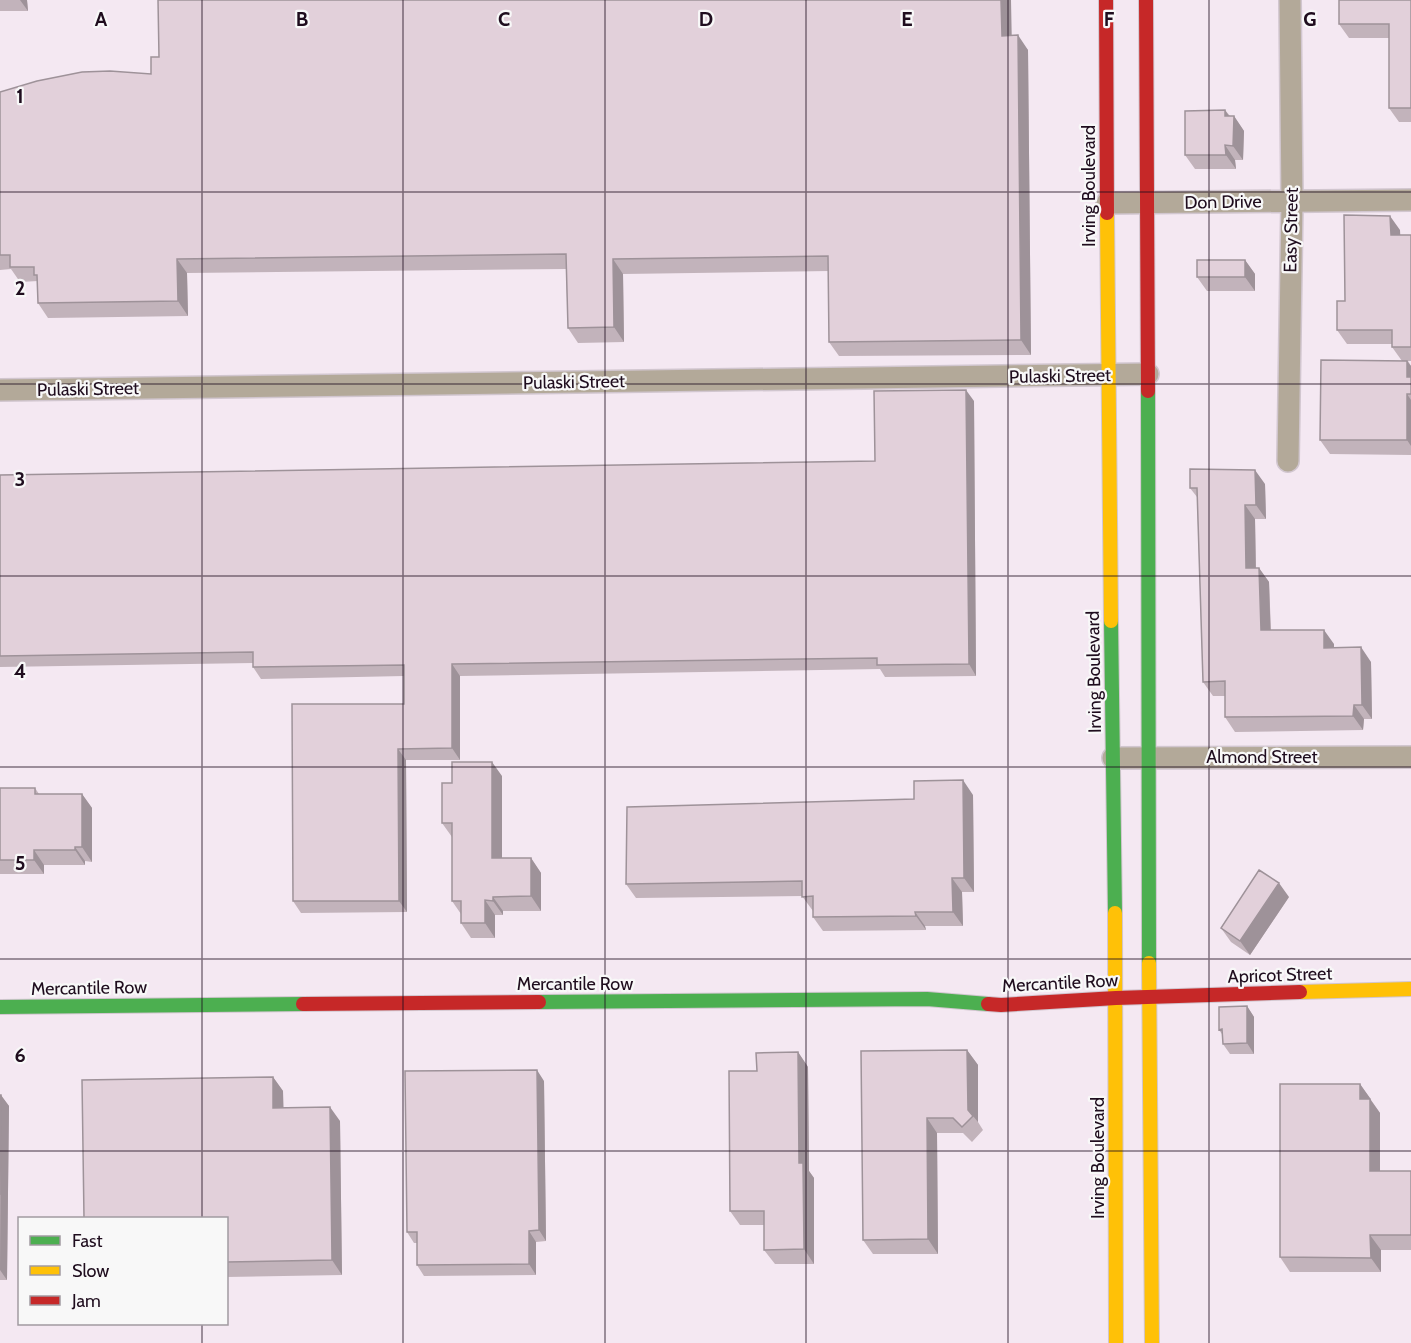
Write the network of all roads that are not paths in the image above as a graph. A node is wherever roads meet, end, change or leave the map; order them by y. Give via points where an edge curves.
1 (1106, 0) edge
2 (1146, 0) edge
3 (1290, 0) edge
4 (1411, 200) edge
5 (1292, 201) junction
6 (1107, 203) junction
7 (1147, 203) junction
8 (1148, 374) junction
9 (1107, 375) junction
10 (0, 390) edge
11 (1288, 461) dead end
12 (1147, 757) junction
13 (1411, 757) edge
14 (1113, 758) junction
15 (1411, 989) edge
16 (1150, 997) junction
17 (1116, 998) junction
18 (0, 1007) edge
19 (1116, 1343) edge
20 (1152, 1343) edge

1 - 6 main road, Irving Boulevard
2 - 7 main road
3 - 5 street, Easy Street
4 - 5 street, Don Drive
5 - 7 street, Don Drive
5 - 11 street, Easy Street
6 - 7 street, Don Drive
6 - 9 main road, Irving Boulevard
7 - 8 main road
8 - 9 street, Pulaski Street
8 - 12 main road
9 - 10 street, Pulaski Street
9 - 14 main road, Irving Boulevard
12 - 13 street, Almond Street
12 - 14 street, Almond Street
12 - 16 main road
14 - 17 main road, Irving Boulevard
15 - 16 main road, Apricot Street
16 - 17 main road, Mercantile Row
16 - 20 main road
17 - 18 main road, Mercantile Row via 1000,1005 927,999
17 - 19 main road, Irving Boulevard

